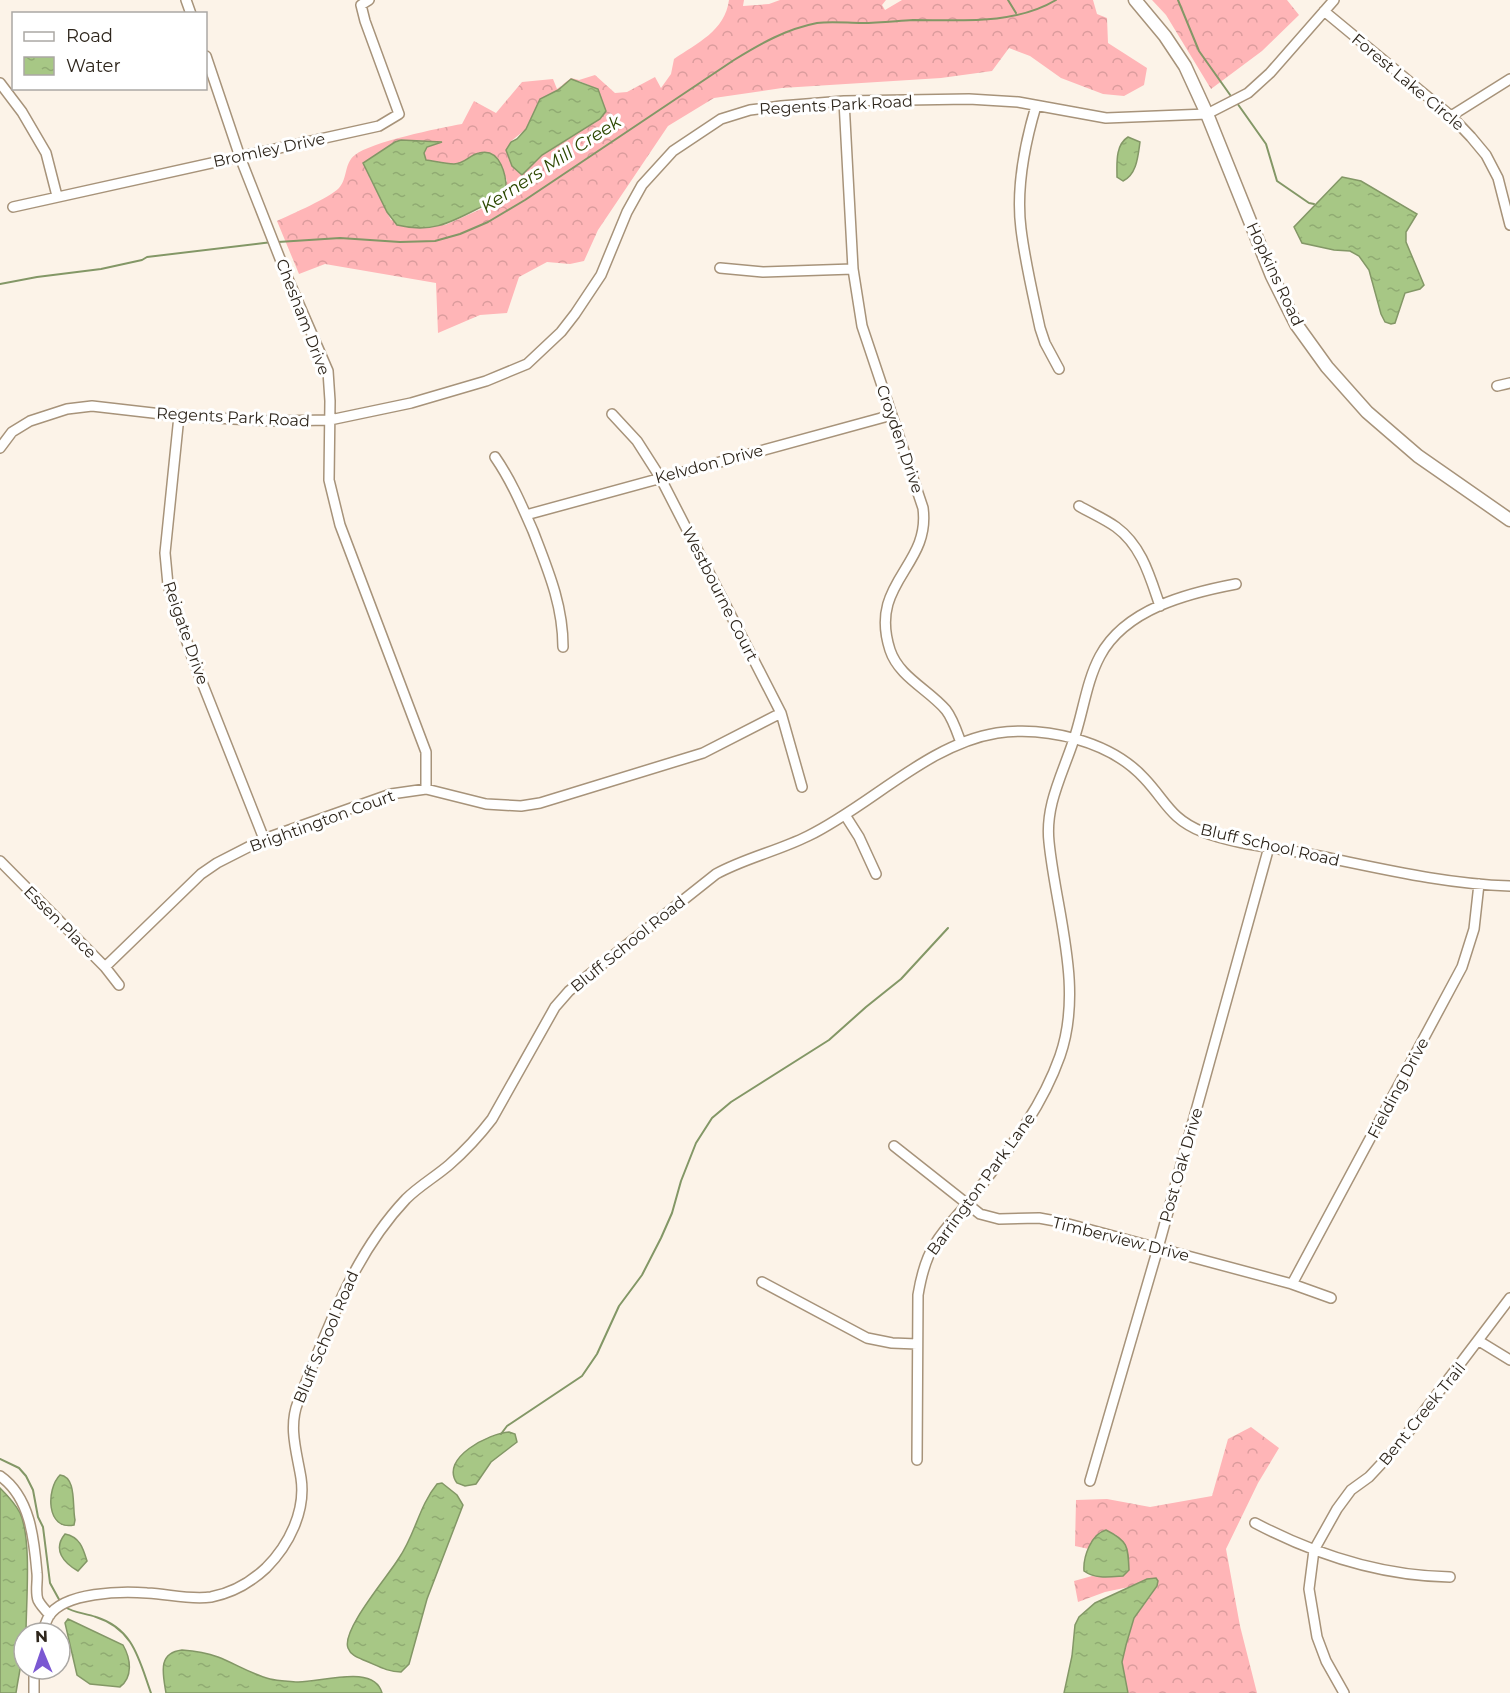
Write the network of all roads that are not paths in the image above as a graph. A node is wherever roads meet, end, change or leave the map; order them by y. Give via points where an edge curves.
1 (369, 0) edge
2 (1135, 0) edge
3 (1334, 0) edge
4 (1324, 11) junction
5 (207, 59) edge
6 (1510, 79) edge
7 (0, 83) edge
8 (844, 101) junction
9 (1036, 106) junction
10 (1207, 114) junction
11 (1451, 116) junction
12 (240, 157) junction
13 (57, 196) junction
14 (13, 207) dead end
15 (1510, 225) edge
16 (720, 268) dead end
17 (853, 269) junction
18 (1059, 369) dead end
19 (1510, 382) edge
20 (1497, 386) dead end
21 (612, 414) dead end
22 (892, 415) junction
23 (178, 416) junction
24 (330, 420) junction
25 (0, 448) edge
26 (495, 457) dead end
27 (660, 477) junction
28 (1079, 506) dead end
29 (526, 515) junction
30 (1508, 516) edge
31 (1236, 584) dead end
32 (1160, 606) junction
33 (563, 647) dead end
34 (781, 713) junction
35 (1074, 740) junction
36 (961, 743) junction
37 (802, 787) dead end
38 (426, 789) junction
39 (845, 815) junction
40 (264, 839) junction
41 (1269, 847) junction
42 (0, 861) edge
43 (876, 874) dead end
44 (1479, 884) junction
45 (1510, 886) edge
46 (105, 967) junction
47 (120, 985) dead end
48 (894, 1146) dead end
49 (967, 1204) junction
50 (1158, 1248) junction
51 (762, 1282) dead end
52 (1292, 1284) junction
53 (1331, 1298) dead end
54 (1510, 1298) edge
55 (1479, 1341) junction
56 (917, 1344) junction
57 (1510, 1360) edge
58 (917, 1460) dead end
59 (0, 1476) edge
60 (1090, 1481) dead end
61 (1255, 1523) dead end
62 (1314, 1550) junction
63 (1450, 1577) dead end
64 (50, 1615) junction
65 (47, 1621) edge
66 (1344, 1693) edge

1 - 12 street, Bromley Drive via 361,5 365,21 399,114 379,126
2 - 10 main road, Hopkins Road via 1185,66
3 - 4 street
4 - 10 street via 1263,80 1248,93
4 - 11 street, Forest Lake Circle
5 - 12 street, Chesham Drive
6 - 11 street
7 - 13 street via 46,153
8 - 9 street, Regents Park Road via 996,99
8 - 17 street, Croyden Drive
8 - 24 street, Regents Park Road via 736,114 711,125 673,151 634,198 593,289 561,332 527,364 486,381 411,403
9 - 10 street, Regents Park Road via 1106,118
9 - 18 street via 1026,138 1020,228 1040,328
10 - 30 main road, Hopkins Road via 1272,276 1296,324 1327,367 1367,412 1418,456
11 - 15 street, Forest Lake Circle via 1486,155 1498,177
12 - 13 street, Bromley Drive
12 - 24 street, Chesham Drive via 328,371
13 - 14 street, Bromley Drive
16 - 17 street via 763,272
17 - 22 street, Croyden Drive via 862,326
19 - 20 street
21 - 27 street, Westbourne Court via 637,441
22 - 27 street, Kelvdon Drive
22 - 36 street, Croyden Drive via 925,520 921,543 887,603 888,641 901,669 946,710
23 - 24 street, Regents Park Road
23 - 25 street, Regents Park Road via 92,406 67,409 30,421 12,432
23 - 40 street, Reigate Drive via 165,553 168,585 192,657
24 - 38 street, Chesham Drive via 328,480 340,525 426,752
26 - 29 street
27 - 29 street, Kelvdon Drive
27 - 34 street, Westbourne Court
28 - 32 street via 1117,528 1129,540 1143,560
29 - 33 street via 553,582 563,624
31 - 32 street, Barrington Park Lane
32 - 35 street, Barrington Park Lane via 1110,639 1095,668
34 - 37 street, Westbourne Court
34 - 38 street, Brightington Court via 703,753 540,803 486,804
35 - 36 street, Bluff School Road via 1018,731
35 - 41 street, Bluff School Road via 1097,746 1131,765 1176,818 1189,826
35 - 49 street, Barrington Park Lane via 1050,805 1049,820 1068,960 1069,1020 1061,1054 1039,1103
36 - 39 street, Bluff School Road
38 - 40 street, Brightington Court via 375,798
39 - 43 street
39 - 64 street, Bluff School Road via 807,837 716,874 569,992 544,1024 481,1134 414,1192 383,1226 349,1280 297,1405 293,1427 301,1504 274,1560 254,1579 212,1596 134,1592 93,1595 69,1602
40 - 46 street, Brightington Court via 201,873
41 - 44 street, Bluff School Road
41 - 50 street, Post Oak Drive
42 - 46 street, Essen Place
44 - 45 street, Bluff School Road
44 - 52 street, Fielding Drive via 1474,928 1462,967
46 - 47 street, Essen Place
48 - 49 street, Timberview Drive
49 - 50 street, Timberview Drive via 980,1214 999,1220 1039,1218
49 - 56 street, Barrington Park Lane via 934,1244 927,1259 918,1295
50 - 52 street, Timberview Drive
50 - 60 street, Post Oak Drive
51 - 56 street via 867,1338
52 - 53 street, Timberview Drive
54 - 55 street, Bent Creek Trail
55 - 57 street
55 - 62 street, Bent Creek Trail via 1397,1447 1337,1509
56 - 58 street, Barrington Park Lane
59 - 64 street via 23,1502 33,1541 37,1597
61 - 62 street
62 - 63 street via 1384,1571
62 - 66 street, Bent Creek Trail via 1310,1589 1315,1629 1326,1661
64 - 65 street, Bluff School Road

